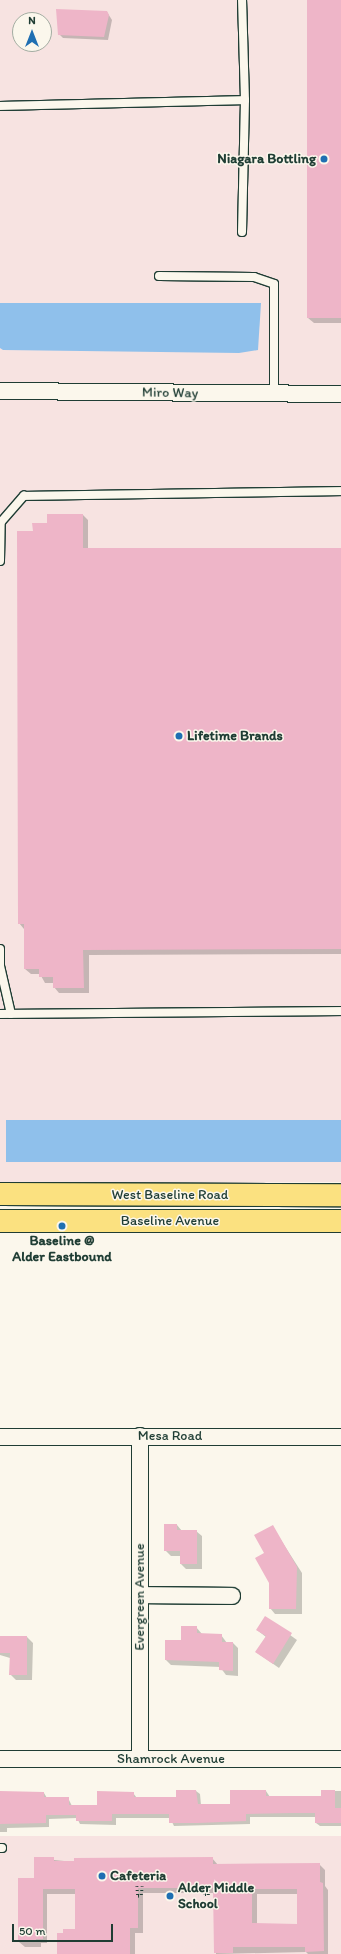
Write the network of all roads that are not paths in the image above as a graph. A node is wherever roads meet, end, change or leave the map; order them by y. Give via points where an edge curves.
1 (242, 0) edge
2 (245, 100) junction
3 (0, 106) edge
4 (242, 232) dead end
5 (159, 276) dead end
6 (0, 391) edge
7 (274, 394) junction
8 (341, 394) edge
9 (341, 491) edge
10 (0, 561) edge
11 (0, 949) edge
12 (341, 1011) edge
13 (0, 1014) edge
14 (11, 1014) junction
15 (0, 1194) edge
16 (341, 1195) edge
17 (0, 1221) edge
18 (341, 1221) edge
19 (0, 1436) edge
20 (140, 1436) junction
21 (341, 1437) edge
22 (140, 1595) junction
23 (232, 1596) dead end
24 (0, 1759) edge
25 (140, 1759) junction
26 (341, 1759) edge

1 - 2 lane
2 - 3 lane
2 - 4 lane
5 - 7 lane via 254,277 274,284
6 - 7 street, Miro Way
7 - 8 street, Miro Way
9 - 10 lane via 24,496 1,522
11 - 14 lane via 0,966
12 - 14 lane
13 - 14 lane
15 - 16 main road, West Baseline Road
17 - 18 main road, Baseline Avenue
19 - 20 street, Mesa Road
20 - 21 street, Mesa Road
20 - 22 street, Evergreen Avenue
22 - 23 street
22 - 25 street, Evergreen Avenue
24 - 25 street, Shamrock Avenue
25 - 26 street, Shamrock Avenue

